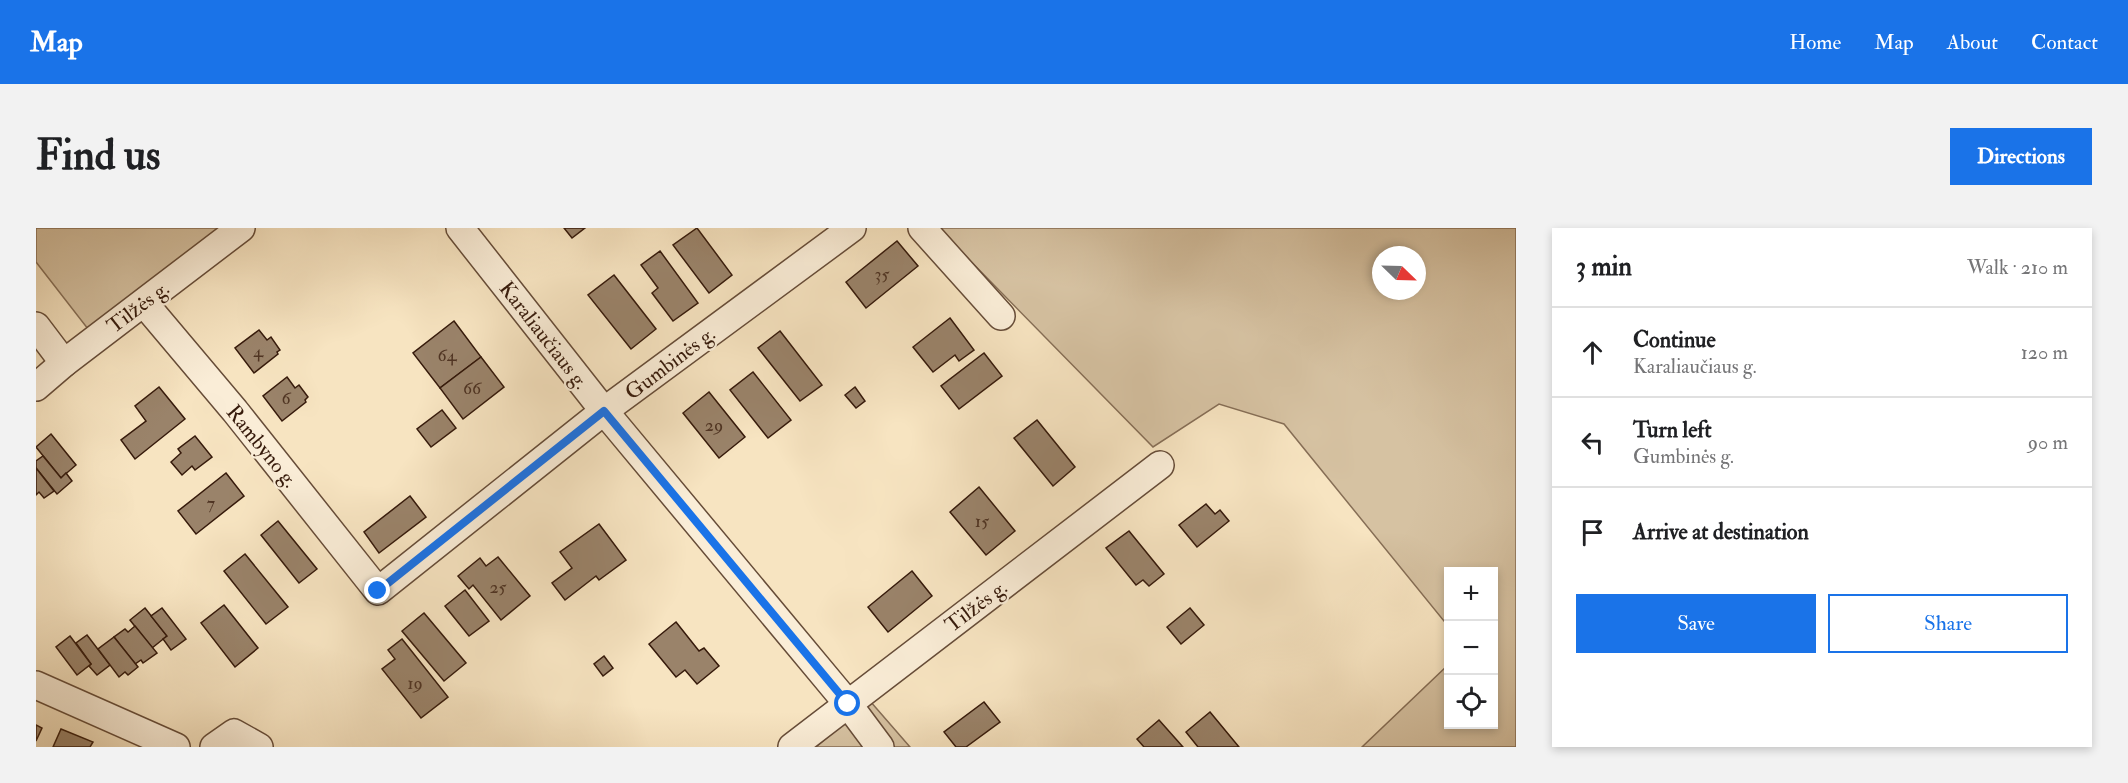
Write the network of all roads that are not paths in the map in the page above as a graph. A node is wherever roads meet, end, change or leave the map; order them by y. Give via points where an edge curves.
1 (241, 228) edge
2 (460, 228) edge
3 (852, 228) edge
4 (922, 228) edge
5 (144, 303) junction
6 (1001, 316) dead end
7 (36, 326) edge
8 (64, 363) junction
9 (36, 387) edge
10 (604, 411) junction
11 (1161, 465) dead end
12 (378, 591) joint
13 (36, 685) edge
14 (848, 704) junction
15 (224, 740) edge
16 (176, 747) edge
17 (259, 747) edge
18 (792, 747) edge
19 (880, 747) edge

1 - 5 street, Tilžės g.
2 - 10 street, Karaliaučiaus g.
3 - 10 street, Gumbinės g.
4 - 6 street
5 - 8 street, Tilžės g.
5 - 12 street, Rambyno g.
7 - 8 street
8 - 9 street, Tilžės g.
10 - 12 street, Gumbinės g.
10 - 14 street, Karaliaučiaus g.
11 - 14 street, Tilžės g.
13 - 16 street
14 - 18 street, Tilžės g.
14 - 19 street, Karaliaučiaus g.
15 - 17 street

